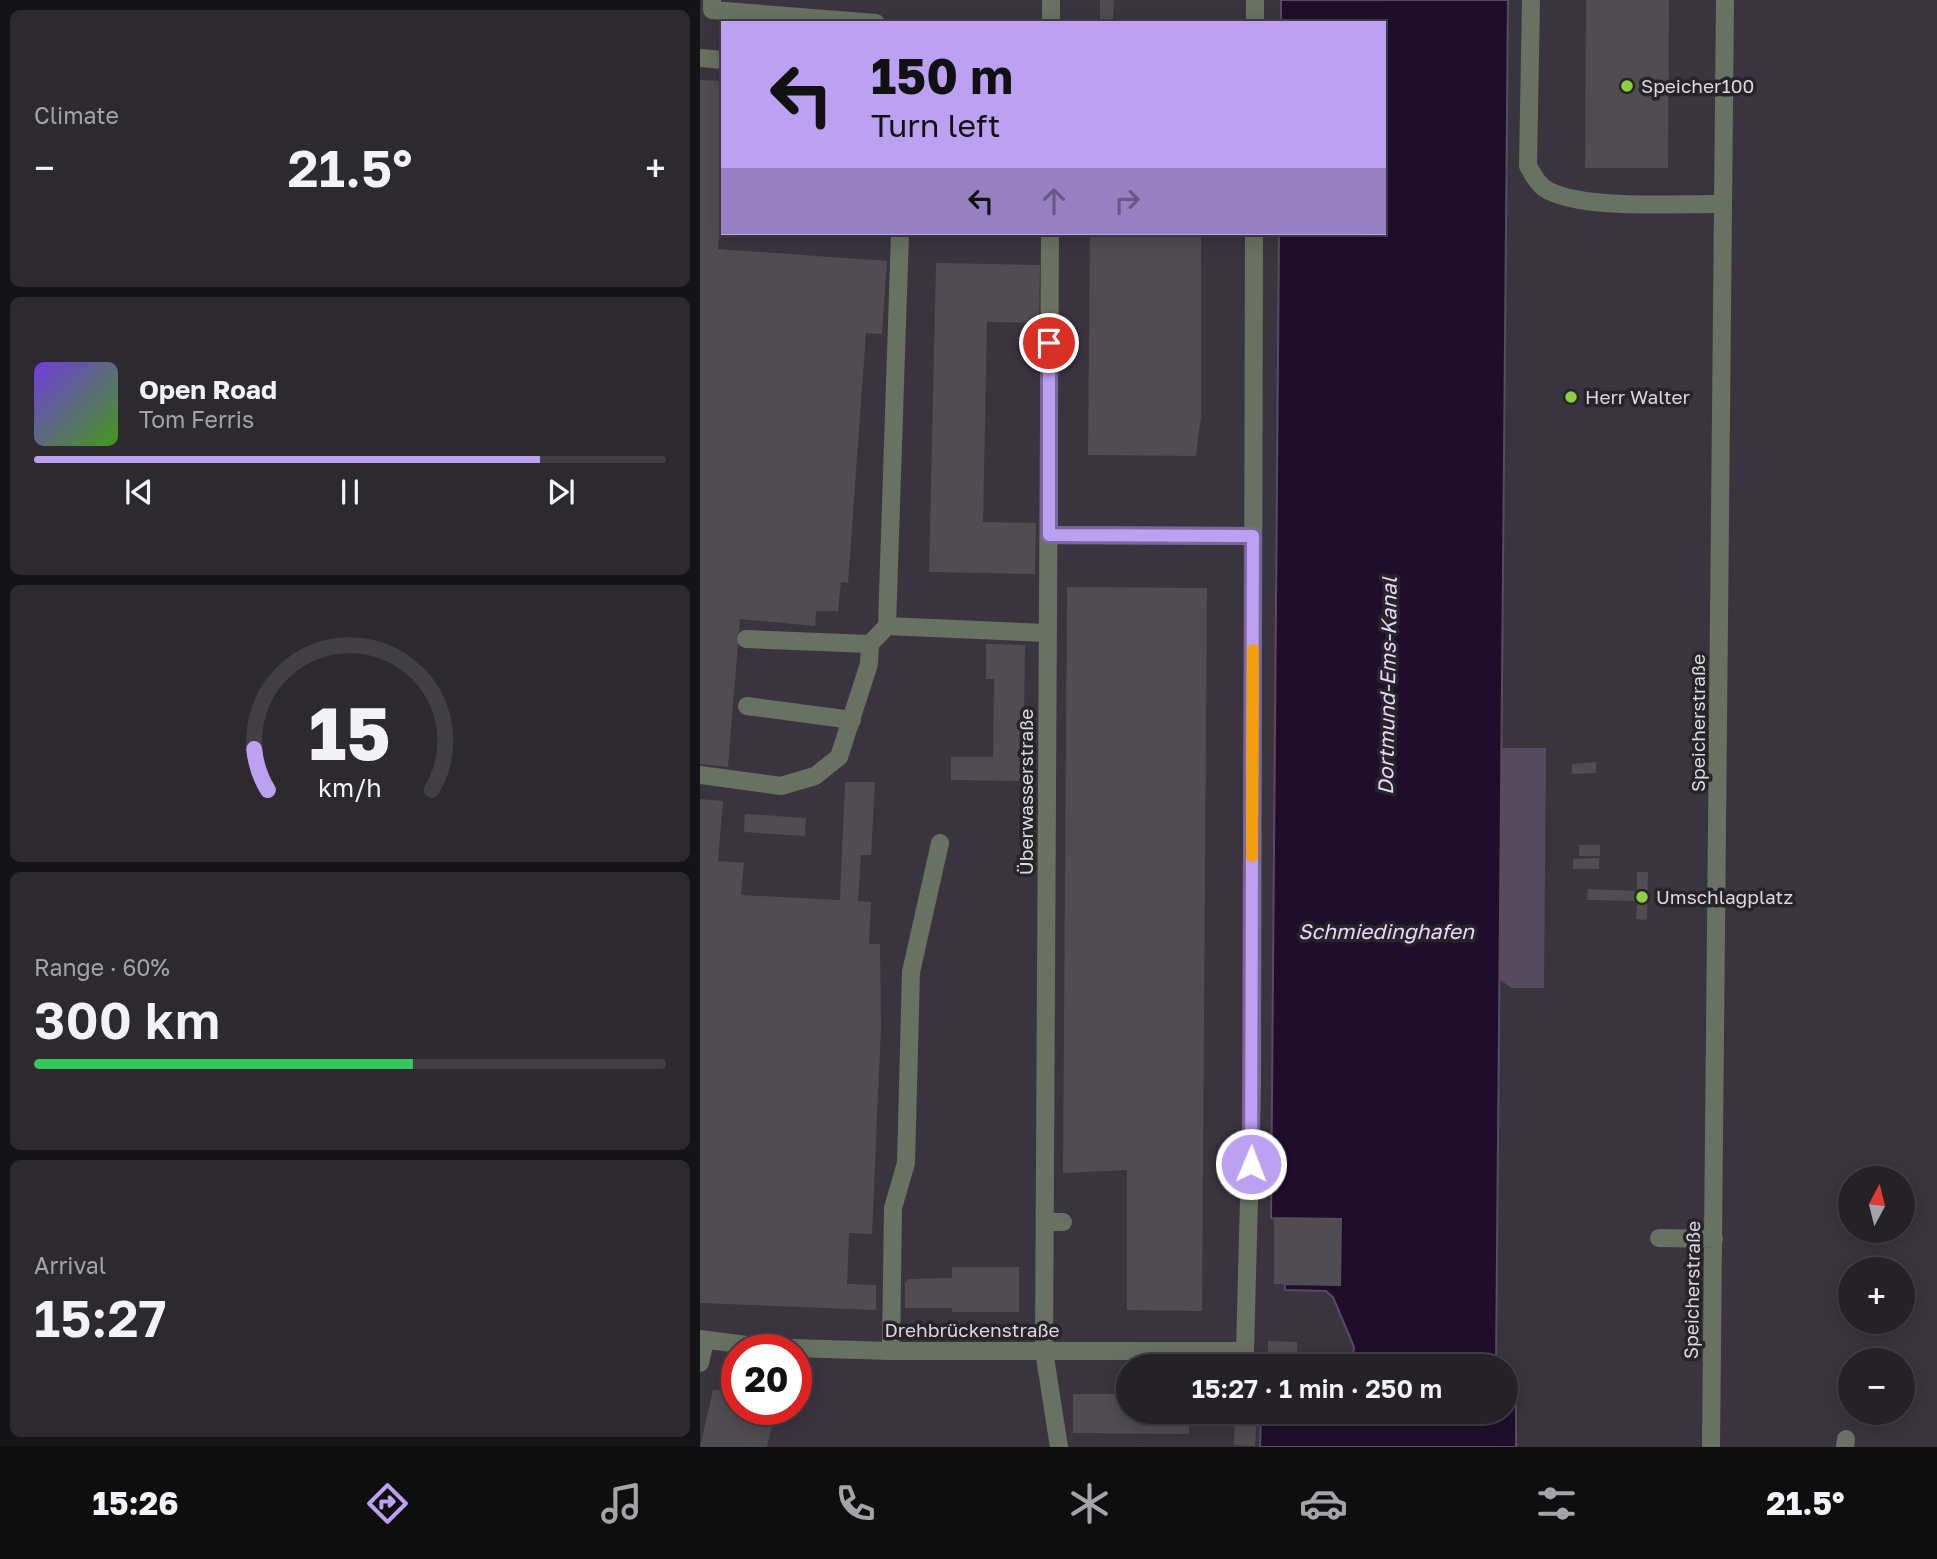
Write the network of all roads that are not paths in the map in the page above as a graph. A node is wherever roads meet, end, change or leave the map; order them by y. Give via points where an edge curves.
1 (712, 0) edge
2 (1051, 0) edge
3 (1255, 0) edge
4 (1531, 0) edge
5 (1724, 0) edge
6 (851, 21) edge
7 (1051, 21) edge
8 (1255, 21) edge
9 (700, 58) edge
10 (721, 60) edge
11 (1722, 204) junction
12 (900, 235) edge
13 (1050, 235) edge
14 (1254, 235) edge
15 (1049, 535) junction
16 (1253, 536) junction
17 (887, 626) junction
18 (1046, 633) junction
19 (746, 639) dead end
20 (870, 644) junction
21 (747, 706) dead end
22 (852, 720) junction
23 (700, 775) edge
24 (940, 843) dead end
25 (1045, 1222) junction
26 (1063, 1222) dead end
27 (1659, 1238) dead end
28 (1714, 1239) junction
29 (703, 1340) edge
30 (1044, 1350) junction
31 (891, 1352) junction
32 (700, 1363) edge
33 (1059, 1447) edge
34 (1712, 1447) edge

1 - 6 street via 712,10
2 - 7 street
3 - 8 street
4 - 11 street via 1528,166 1541,187 1563,197 1592,201
5 - 11 street, Speicherstraße
9 - 10 street
11 - 28 street, Speicherstraße
12 - 17 street
13 - 15 street, Überwasserstraße
14 - 16 street
15 - 16 street
15 - 18 street, Überwasserstraße
16 - 30 street, Drehbrückenstraße via 1252,1084 1245,1351
17 - 18 street
17 - 20 street
18 - 25 street, Überwasserstraße
19 - 20 street
20 - 22 street via 869,664
21 - 22 street
22 - 23 street via 839,757 815,776 781,786
24 - 31 street via 911,972 906,1163 893,1208
25 - 26 street
25 - 30 street, Überwasserstraße
27 - 28 street
28 - 34 street, Speicherstraße
29 - 31 street, Drehbrückenstraße
29 - 32 street
30 - 31 street, Drehbrückenstraße
30 - 33 street, Überwasserstraße

